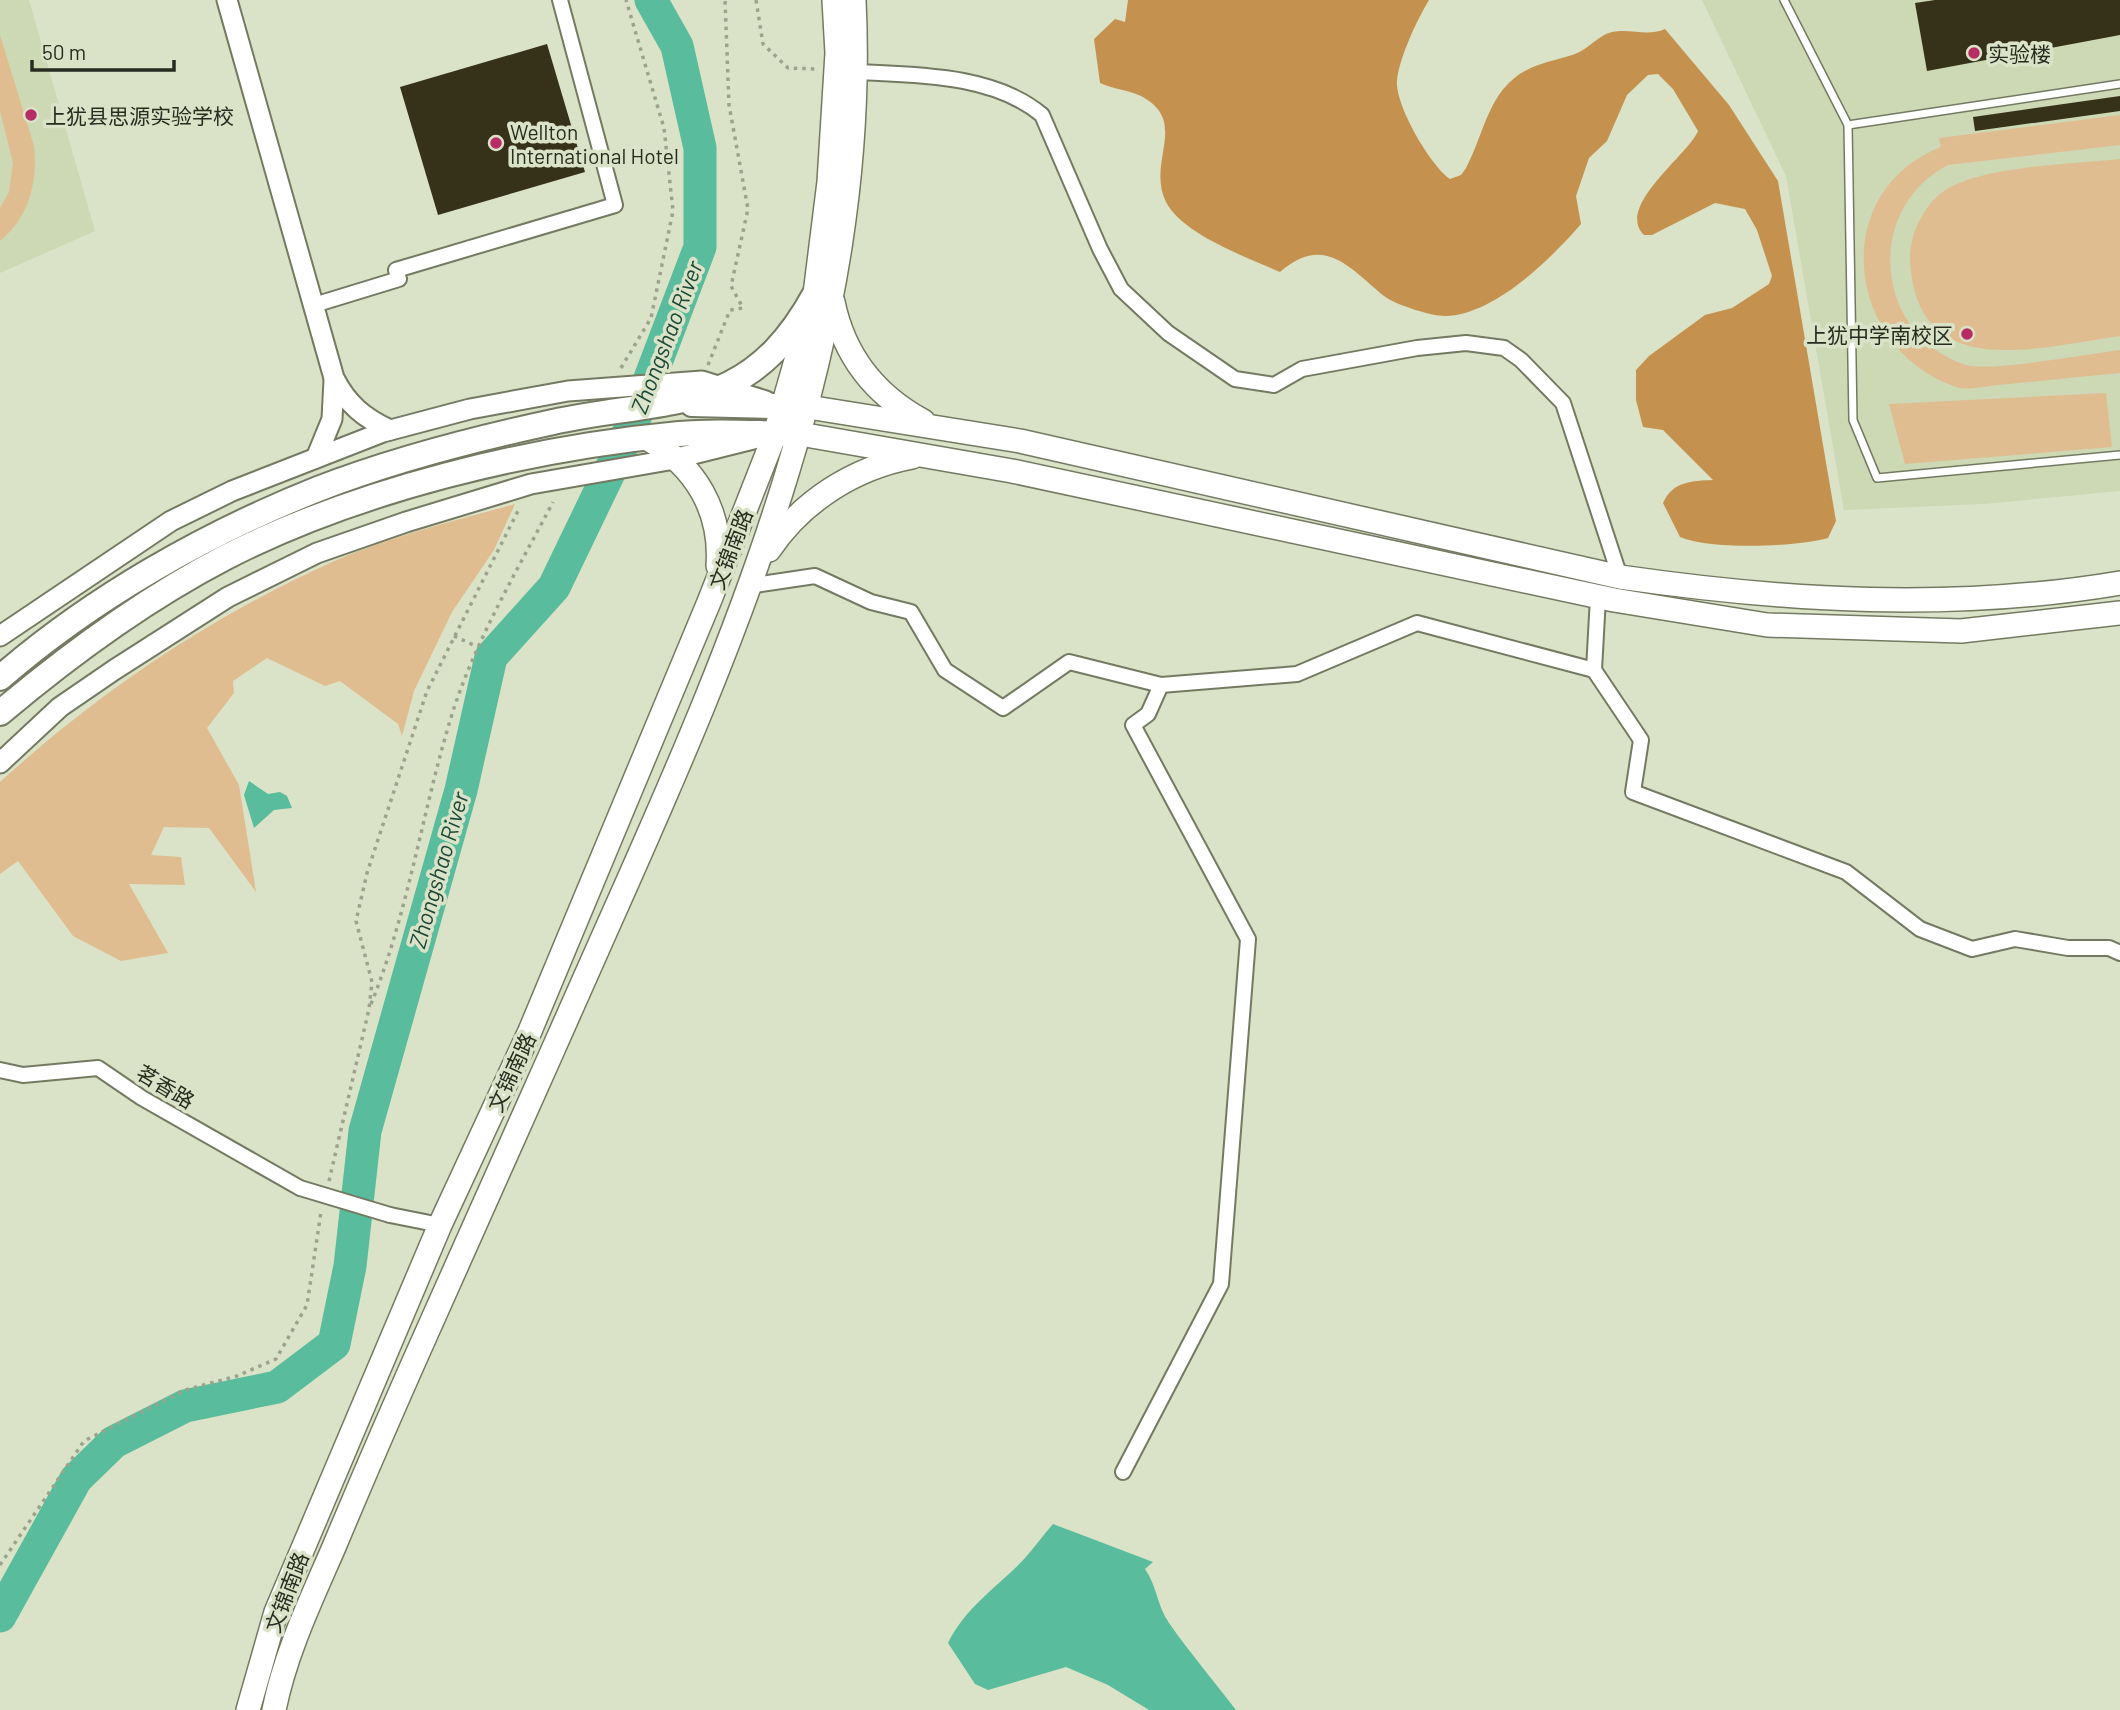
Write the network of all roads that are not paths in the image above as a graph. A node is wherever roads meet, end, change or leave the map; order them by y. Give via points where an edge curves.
1 (227, 0) edge
2 (561, 0) edge
3 (834, 0) edge
4 (854, 0) edge
5 (1784, 0) edge
6 (846, 71) junction
7 (2120, 84) edge
8 (1848, 125) junction
9 (824, 297) junction
10 (314, 305) junction
11 (334, 379) junction
12 (713, 384) junction
13 (677, 404) junction
14 (796, 407) junction
15 (942, 428) junction
16 (390, 430) junction
17 (775, 434) junction
18 (800, 434) junction
19 (648, 439) junction
20 (2120, 454) edge
21 (924, 455) junction
22 (316, 458) junction
23 (673, 459) junction
24 (1620, 577) junction
25 (2120, 583) edge
26 (748, 586) junction
27 (1598, 597) junction
28 (709, 602) junction
29 (2120, 613) edge
30 (0, 636) edge
31 (1594, 670) junction
32 (0, 678) edge
33 (1161, 685) junction
34 (0, 713) edge
35 (0, 763) edge
36 (2120, 953) edge
37 (0, 1070) edge
38 (440, 1225) junction
39 (1123, 1472) dead end
40 (248, 1710) edge
41 (274, 1710) edge

1 - 10 street
2 - 10 street via 615,205 396,270 399,279
3 - 6 main road
4 - 6 main road
5 - 8 lane
6 - 9 main road via 829,182
6 - 24 street via 953,77 1028,103 1042,115 1121,289 1168,333 1235,379 1274,385 1302,369 1417,348 1466,343 1504,348 1563,402
7 - 8 lane
8 - 20 lane via 1853,420 1877,478
9 - 12 highway via 750,372
9 - 14 main road
9 - 15 main road via 872,383 904,410
10 - 11 street
11 - 16 street via 351,405
11 - 22 street via 332,419
12 - 13 highway
12 - 14 street
12 - 16 street via 568,391
13 - 14 highway
13 - 32 highway via 556,421 468,442 319,489 232,528 123,588 37,645
14 - 15 main road
14 - 17 main road, 文锦南路
14 - 18 main road, 文锦南路
15 - 24 main road via 1020,441
16 - 22 street
17 - 18 highway
17 - 19 highway via 680,433
17 - 23 street
17 - 28 main road, 文锦南路
18 - 21 main road
18 - 26 main road, 文锦南路
19 - 23 main road
19 - 34 highway via 476,469 334,510 227,557 134,611 53,668
21 - 26 main road via 876,467 830,489 774,542
21 - 27 main road
22 - 30 street via 171,521
23 - 28 main road via 701,487 715,520 719,561
23 - 35 street via 531,484 317,553 228,597 60,707
24 - 25 main road via 1770,596 1863,601 1969,600
26 - 33 street via 815,576 871,602 911,612 945,670 1003,708 1069,662
26 - 41 main road, 文锦南路 via 668,790 310,1601
27 - 29 main road via 1766,625 1858,629 1961,631
27 - 31 street
28 - 38 main road, 文锦南路 via 530,1031
31 - 33 street via 1417,623 1297,674
31 - 36 street via 1641,740 1633,792 1846,872 1920,929 1972,949 2015,939 2067,948 2109,948
33 - 39 street via 1148,714 1133,725 1248,939 1221,1284
37 - 38 street, 茗香路, bridge via 23,1075 98,1068 300,1188
38 - 40 main road, 文锦南路 via 276,1612

